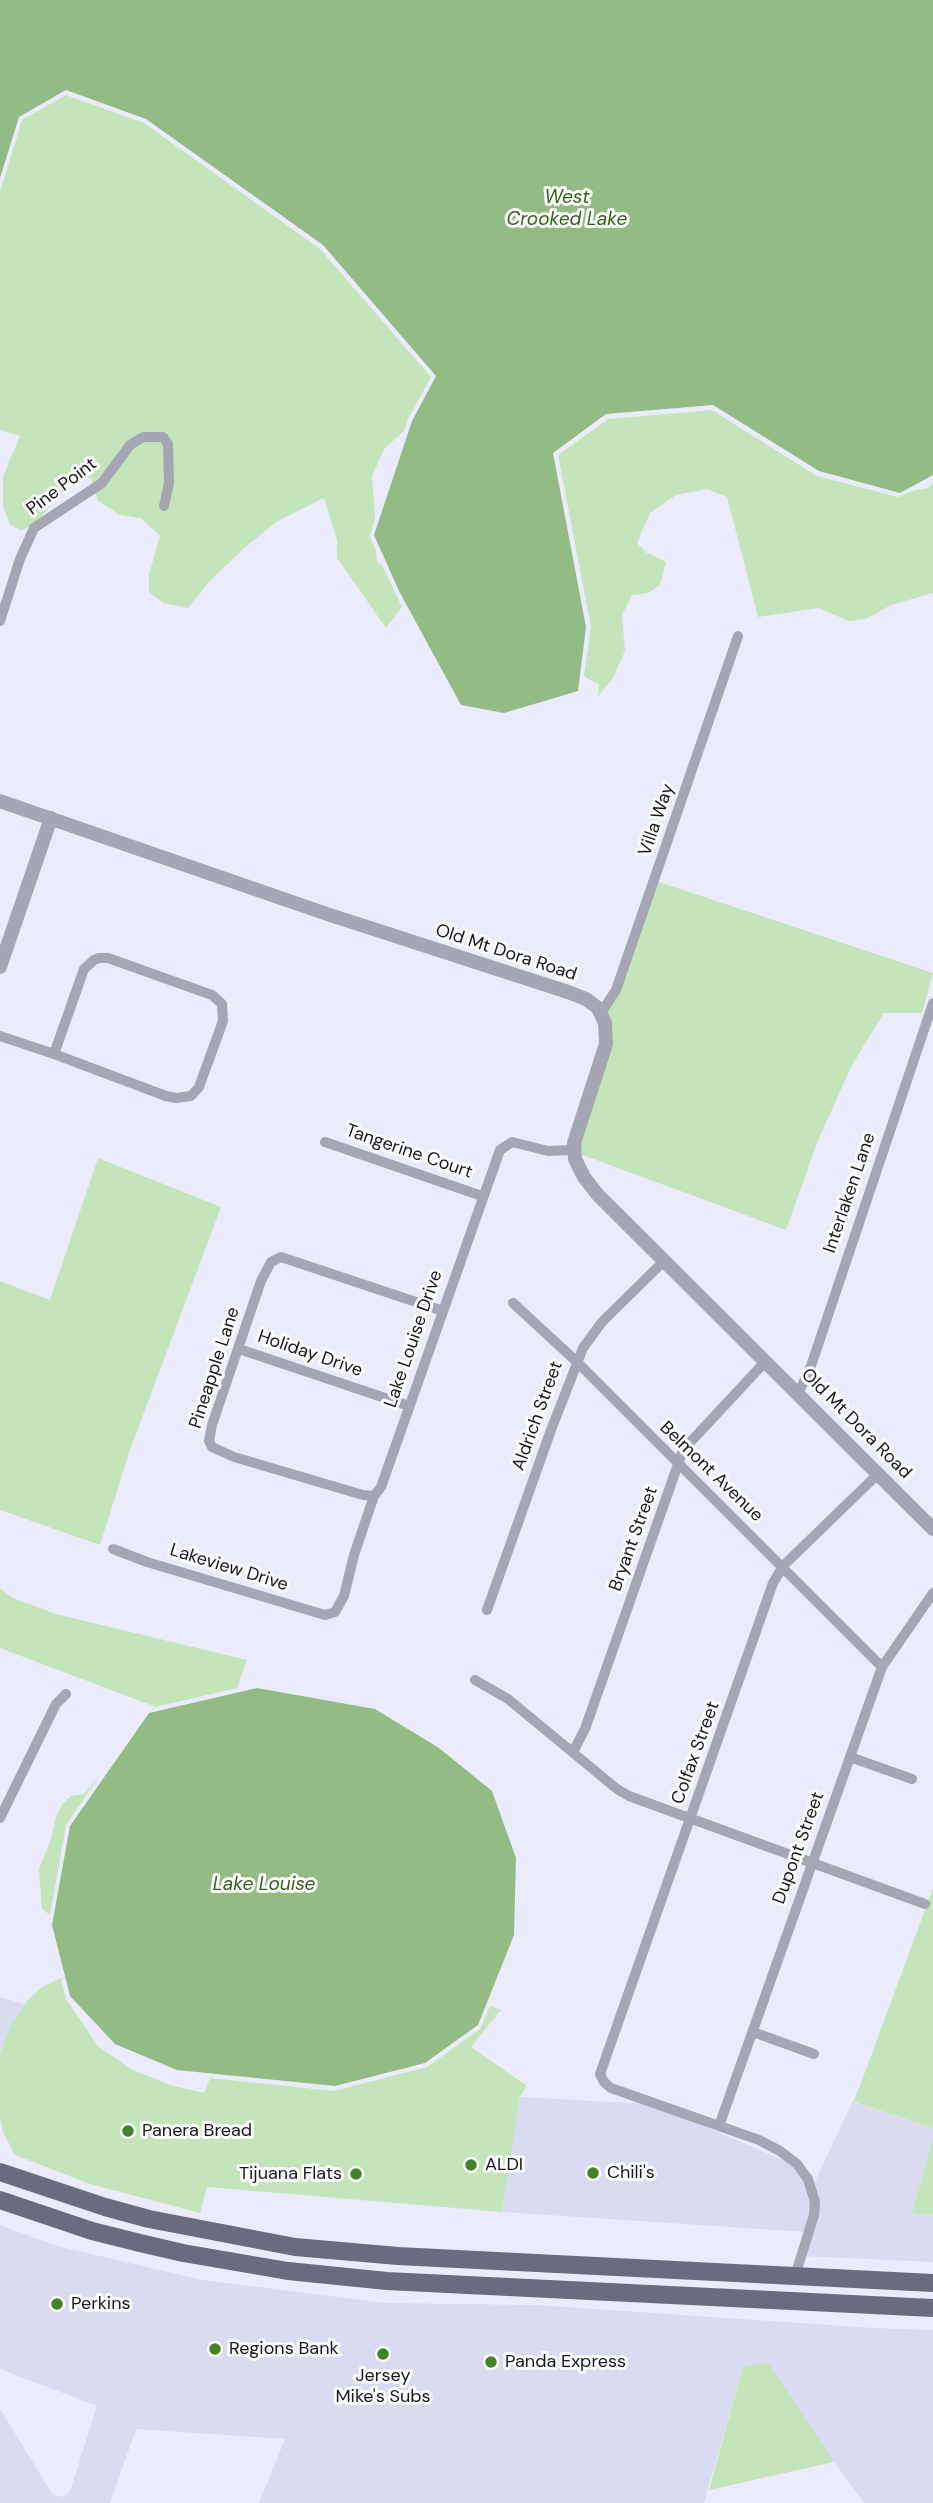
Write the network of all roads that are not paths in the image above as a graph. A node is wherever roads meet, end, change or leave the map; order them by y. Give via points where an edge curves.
1 (164, 506) dead end
2 (0, 621) edge
3 (738, 636) dead end
4 (0, 801) edge
5 (51, 818) junction
6 (0, 967) edge
7 (933, 1003) edge
8 (601, 1013) junction
9 (0, 1035) edge
10 (54, 1054) junction
11 (325, 1142) dead end
12 (574, 1150) junction
13 (482, 1196) junction
14 (664, 1261) junction
15 (513, 1303) dead end
16 (443, 1311) junction
17 (239, 1349) junction
18 (577, 1362) junction
19 (765, 1362) junction
20 (798, 1394) junction
21 (409, 1406) junction
22 (678, 1465) junction
23 (878, 1474) junction
24 (374, 1496) junction
25 (932, 1525) edge
26 (113, 1549) dead end
27 (783, 1566) junction
28 (933, 1593) edge
29 (487, 1610) dead end
30 (335, 1612) joint
31 (882, 1667) junction
32 (475, 1680) dead end
33 (66, 1694) dead end
34 (573, 1752) junction
35 (850, 1757) junction
36 (912, 1779) dead end
37 (0, 1818) edge
38 (691, 1819) junction
39 (813, 1863) junction
40 (925, 1903) dead end
41 (753, 2032) junction
42 (814, 2054) dead end
43 (719, 2126) junction
44 (0, 2172) edge
45 (0, 2200) edge
46 (191, 2229) junction
47 (183, 2253) junction
48 (795, 2276) junction
49 (859, 2279) junction
50 (933, 2283) edge
51 (728, 2298) junction
52 (790, 2301) junction
53 (933, 2308) edge

1 - 2 street, Pine Point via 169,483 168,444 163,437 143,437 130,445 102,483 34,528
3 - 8 street, Villa Way via 616,990
4 - 5 street, Old Mt Dora Road
5 - 6 street
5 - 8 street, Old Mt Dora Road via 568,992 586,999
7 - 20 street, Interlaken Lane
8 - 12 street via 606,1044
9 - 10 street
10 - 10 street via 84,969 99,958 212,995 222,1004 223,1021 199,1087 191,1096 166,1096
11 - 13 street, Tangerine Court
12 - 13 street, Lake Louise Drive via 548,1152 508,1144 496,1157
12 - 14 street, Old Mt Dora Road via 578,1167 598,1195
13 - 16 street, Lake Louise Drive
14 - 18 street, Aldrich Street via 602,1322
14 - 19 street, Old Mt Dora Road
15 - 18 street, Belmont Avenue
16 - 17 street, Pineapple Lane via 275,1258 261,1281
16 - 21 street, Lake Louise Drive
17 - 21 street, Holiday Drive
17 - 24 street, Pineapple Lane via 212,1425 212,1447
18 - 22 street, Belmont Avenue
18 - 29 street, Aldrich Street
19 - 20 street, Old Mt Dora Road
19 - 22 street, Bryant Street via 683,1450
20 - 23 street, Old Mt Dora Road
21 - 24 street, Lake Louise Drive
22 - 27 street, Belmont Avenue
22 - 34 street, Bryant Street via 586,1729
23 - 25 street, Old Mt Dora Road
23 - 27 street, Colfax Street
24 - 30 street, Lake Louise Drive
26 - 30 street, Lakeview Drive via 324,1615
27 - 31 street, Belmont Avenue
27 - 38 street, Colfax Street via 767,1597
28 - 31 street, Dupont Street
31 - 35 street, Dupont Street
32 - 34 street via 508,1699
33 - 37 street via 56,1704
34 - 38 street via 629,1796
35 - 36 street
35 - 39 street, Dupont Street
38 - 39 street
38 - 43 street, Colfax Street via 601,2077 611,2088
39 - 40 street
39 - 41 street, Dupont Street
41 - 42 street
41 - 43 street, Dupont Street
43 - 48 street via 780,2151 808,2179 814,2191 814,2215
44 - 46 main road via 105,2207
45 - 47 main road via 92,2231
46 - 47 main road
46 - 48 main road via 338,2252
47 - 51 main road via 332,2276
48 - 49 main road
48 - 51 main road via 779,2287
49 - 50 main road
49 - 52 main road via 809,2291
51 - 52 main road
52 - 53 main road

